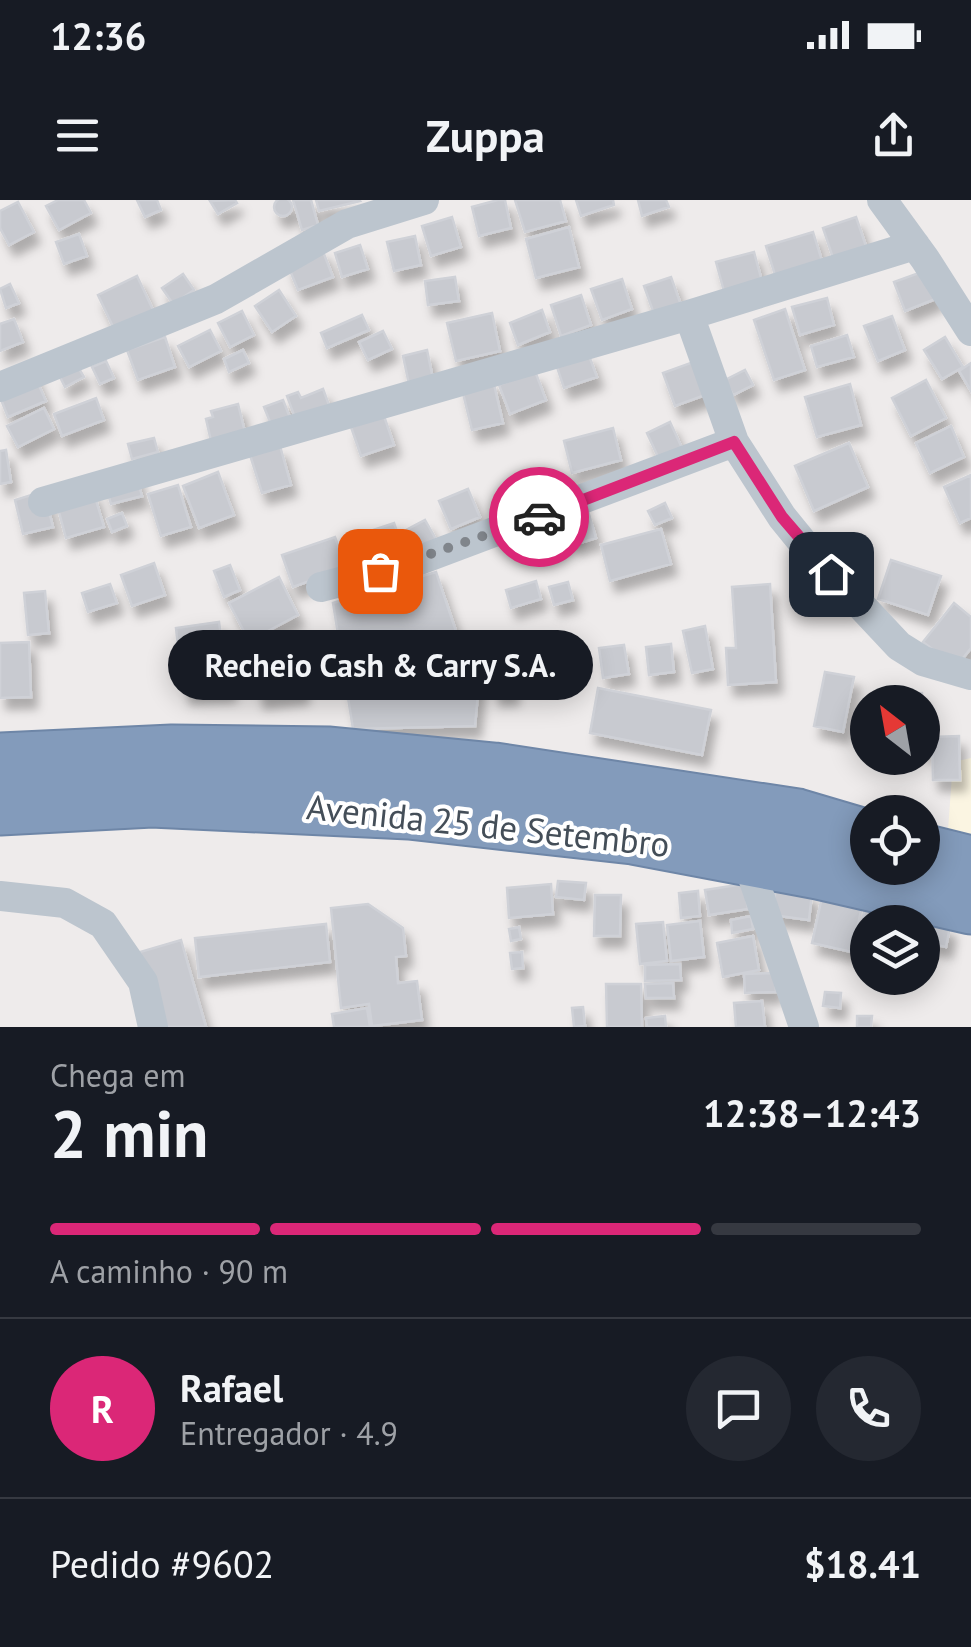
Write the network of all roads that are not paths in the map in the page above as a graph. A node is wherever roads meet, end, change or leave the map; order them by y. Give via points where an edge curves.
1 (424, 200) edge
2 (882, 200) edge
3 (915, 245) junction
4 (689, 315) junction
5 (971, 331) edge
6 (0, 387) edge
7 (734, 442) junction
8 (44, 502) dead end
9 (321, 587) dead end
10 (971, 674) edge
11 (0, 761) edge
12 (0, 807) edge
13 (850, 833) edge
14 (940, 856) edge
15 (747, 860) junction
16 (971, 864) edge
17 (0, 896) edge
18 (971, 906) edge
19 (153, 1027) edge
20 (804, 1027) edge

1 - 6 street via 348,224 216,299
2 - 3 street
3 - 4 street
3 - 5 street
4 - 7 street
4 - 8 street
7 - 9 street via 426,558
7 - 10 street via 782,517 899,646
11 - 13 highway, Avenida 25 de Setembro via 330,755 494,771 797,818
12 - 15 highway, Avenida 25 de Setembro via 152,799 409,810 633,836
14 - 16 highway
15 - 18 highway, Avenida 25 de Setembro
15 - 20 street
17 - 19 street via 65,903 103,924 142,982

